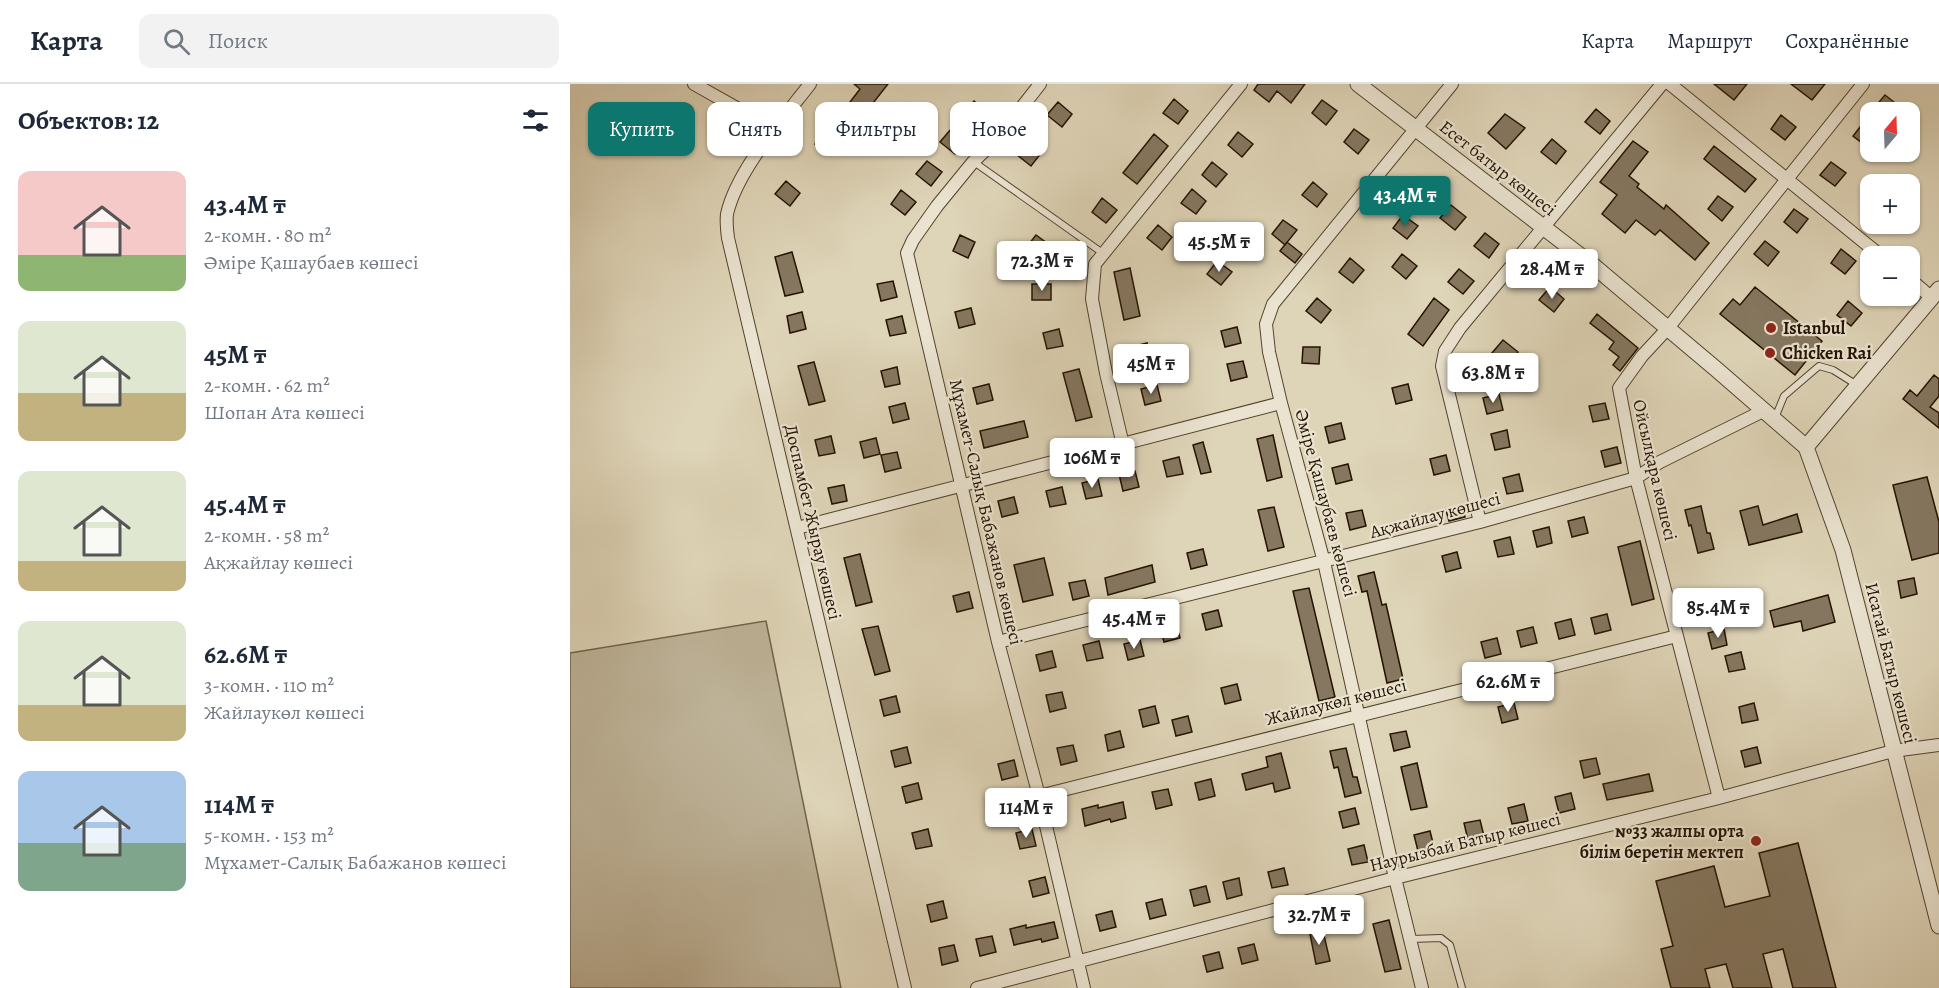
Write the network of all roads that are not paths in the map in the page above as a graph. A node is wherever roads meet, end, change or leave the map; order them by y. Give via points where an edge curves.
1 (695, 84) edge
2 (810, 84) edge
3 (1040, 84) edge
4 (1241, 84) edge
5 (1358, 84) edge
6 (1452, 84) edge
7 (1662, 84) edge
8 (1670, 84) edge
9 (1863, 84) edge
10 (727, 102) edge
11 (796, 102) edge
12 (1416, 129) junction
13 (755, 156) edge
14 (973, 162) junction
15 (1787, 180) junction
16 (1543, 229) junction
17 (1869, 246) edge
18 (1104, 254) junction
19 (1920, 285) edge
20 (1935, 293) edge
21 (1668, 328) junction
22 (1857, 385) junction
23 (1281, 403) junction
24 (1768, 415) junction
25 (1123, 445) junction
26 (1806, 447) junction
27 (1636, 478) junction
28 (960, 485) junction
29 (1480, 522) junction
30 (796, 528) junction
31 (1324, 562) junction
32 (1677, 636) junction
33 (998, 642) junction
34 (1359, 715) junction
35 (1939, 745) edge
36 (1893, 751) junction
37 (1039, 796) junction
38 (1719, 798) junction
39 (1395, 878) junction
40 (1939, 926) edge
41 (1410, 939) junction
42 (1077, 962) junction
43 (904, 988) edge
44 (977, 988) edge
45 (1084, 988) edge
46 (1422, 988) edge
47 (1462, 988) edge

1 - 10 street
2 - 11 street, Доспамбет Жырау көшесі
3 - 14 street, Мұхамет-Салық Бабажанов көшесі via 997,139
4 - 18 street
5 - 12 street, Есет батыр көшесі
6 - 12 street, Әміре Қашаубаев көшесі
7 - 16 street
8 - 15 street
9 - 15 street, Ойсылқара көшесі
12 - 16 street, Есет батыр көшесі
12 - 23 street, Әміре Қашаубаев көшесі via 1273,304 1266,324
13 - 30 street, Доспамбет Жырау көшесі via 726,217 728,238
14 - 18 lane
14 - 28 street, Мұхамет-Салық Бабажанов көшесі via 937,206 907,253
15 - 17 street
15 - 21 street, Ойсылқара көшесі
16 - 21 street, Есет батыр көшесі
16 - 29 street via 1460,328 1443,358
18 - 25 street via 1095,264 1092,299
19 - 20 street
20 - 22 street
21 - 24 street, Есет батыр көшесі
21 - 27 street, Ойсылқара көшесі via 1619,388
22 - 24 lane via 1819,366
22 - 26 street
23 - 25 street
23 - 31 street, Әміре Қашаубаев көшесі
24 - 26 street, Есет батыр көшесі
24 - 27 street, Ақжайлау көшесі via 1660,462
25 - 28 street
26 - 36 street, Исатай Батыр көшесі via 1843,550
27 - 29 street, Ақжайлау көшесі
27 - 32 street, Ойсылқара көшесі
28 - 30 street
28 - 33 street, Мұхамет-Салық Бабажанов көшесі
29 - 31 street, Ақжайлау көшесі
30 - 43 street, Доспамбет Жырау көшесі
31 - 33 street, Ақжайлау көшесі
31 - 34 street, Әміре Қашаубаев көшесі
32 - 34 street, Жайлаукөл көшесі
32 - 38 street, Ойсылқара көшесі
33 - 37 street, Мұхамет-Салық Бабажанов көшесі
34 - 37 street, Жайлаукөл көшесі
34 - 39 street, Әміре Қашаубаев көшесі
35 - 36 street, Наурызбай Батыр көшесі
36 - 38 street, Наурызбай Батыр көшесі
36 - 40 street, Исатай Батыр көшесі
37 - 42 street, Мұхамет-Салық Бабажанов көшесі
38 - 39 street, Наурызбай Батыр көшесі
39 - 41 street, Әміре Қашаубаев көшесі
39 - 42 street, Наурызбай Батыр көшесі
41 - 46 street, Әміре Қашаубаев көшесі
41 - 47 lane via 1441,938 1450,945
42 - 44 street, Наурызбай Батыр көшесі
42 - 45 street, Мұхамет-Салық Бабажанов көшесі

